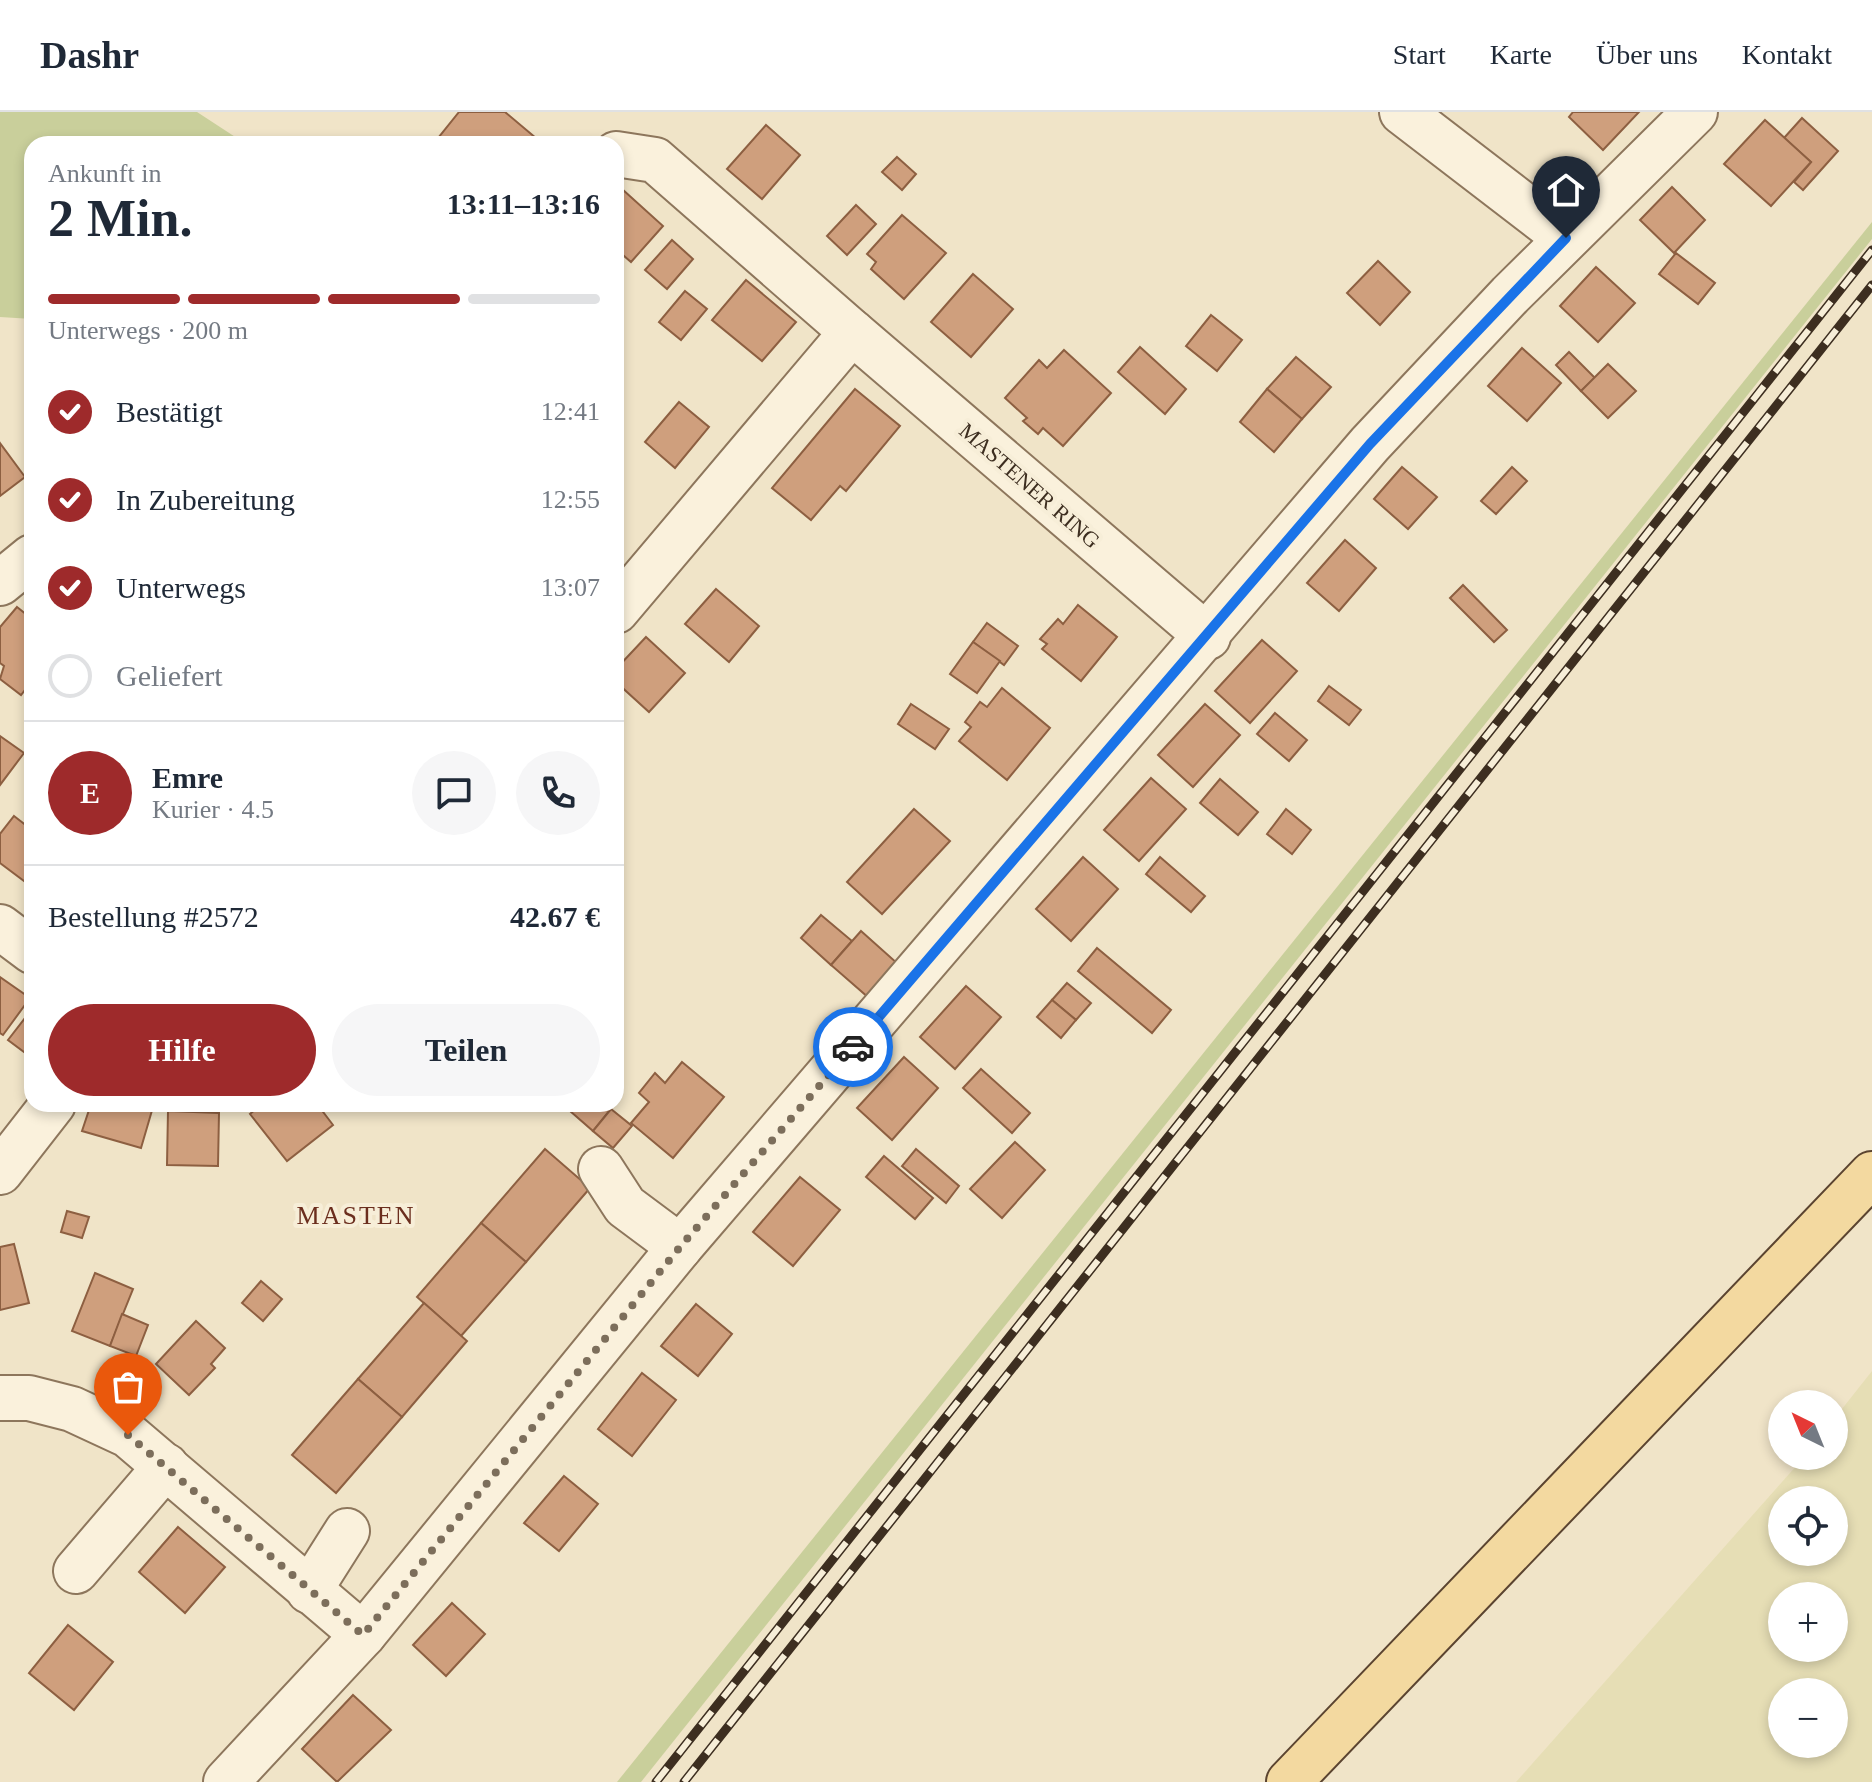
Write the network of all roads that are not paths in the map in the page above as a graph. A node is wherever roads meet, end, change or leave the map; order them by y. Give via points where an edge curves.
1 (1402, 112) edge
2 (1695, 112) edge
3 (624, 155) edge
4 (1566, 238) junction
5 (852, 332) junction
6 (24, 564) edge
7 (0, 583) edge
8 (624, 602) edge
9 (1208, 637) junction
10 (0, 927) edge
11 (24, 945) edge
12 (47, 1112) edge
13 (601, 1169) dead end
14 (0, 1172) edge
15 (1872, 1174) edge
16 (680, 1247) junction
17 (0, 1398) edge
18 (166, 1466) junction
19 (347, 1531) dead end
20 (76, 1571) dead end
21 (309, 1591) junction
22 (363, 1635) junction
23 (226, 1782) edge
24 (1289, 1782) edge

1 - 4 street
2 - 4 street
3 - 5 street, MASTENER RING via 655,160
4 - 9 street via 1370,444
5 - 8 street
5 - 9 street, MASTENER RING
6 - 7 street
9 - 16 street
10 - 11 street
12 - 14 street
13 - 16 street via 625,1206
15 - 24 main road
16 - 22 street
17 - 18 street via 29,1398 72,1409 128,1435
18 - 20 street
18 - 21 street
19 - 21 street
21 - 22 street
22 - 23 street

